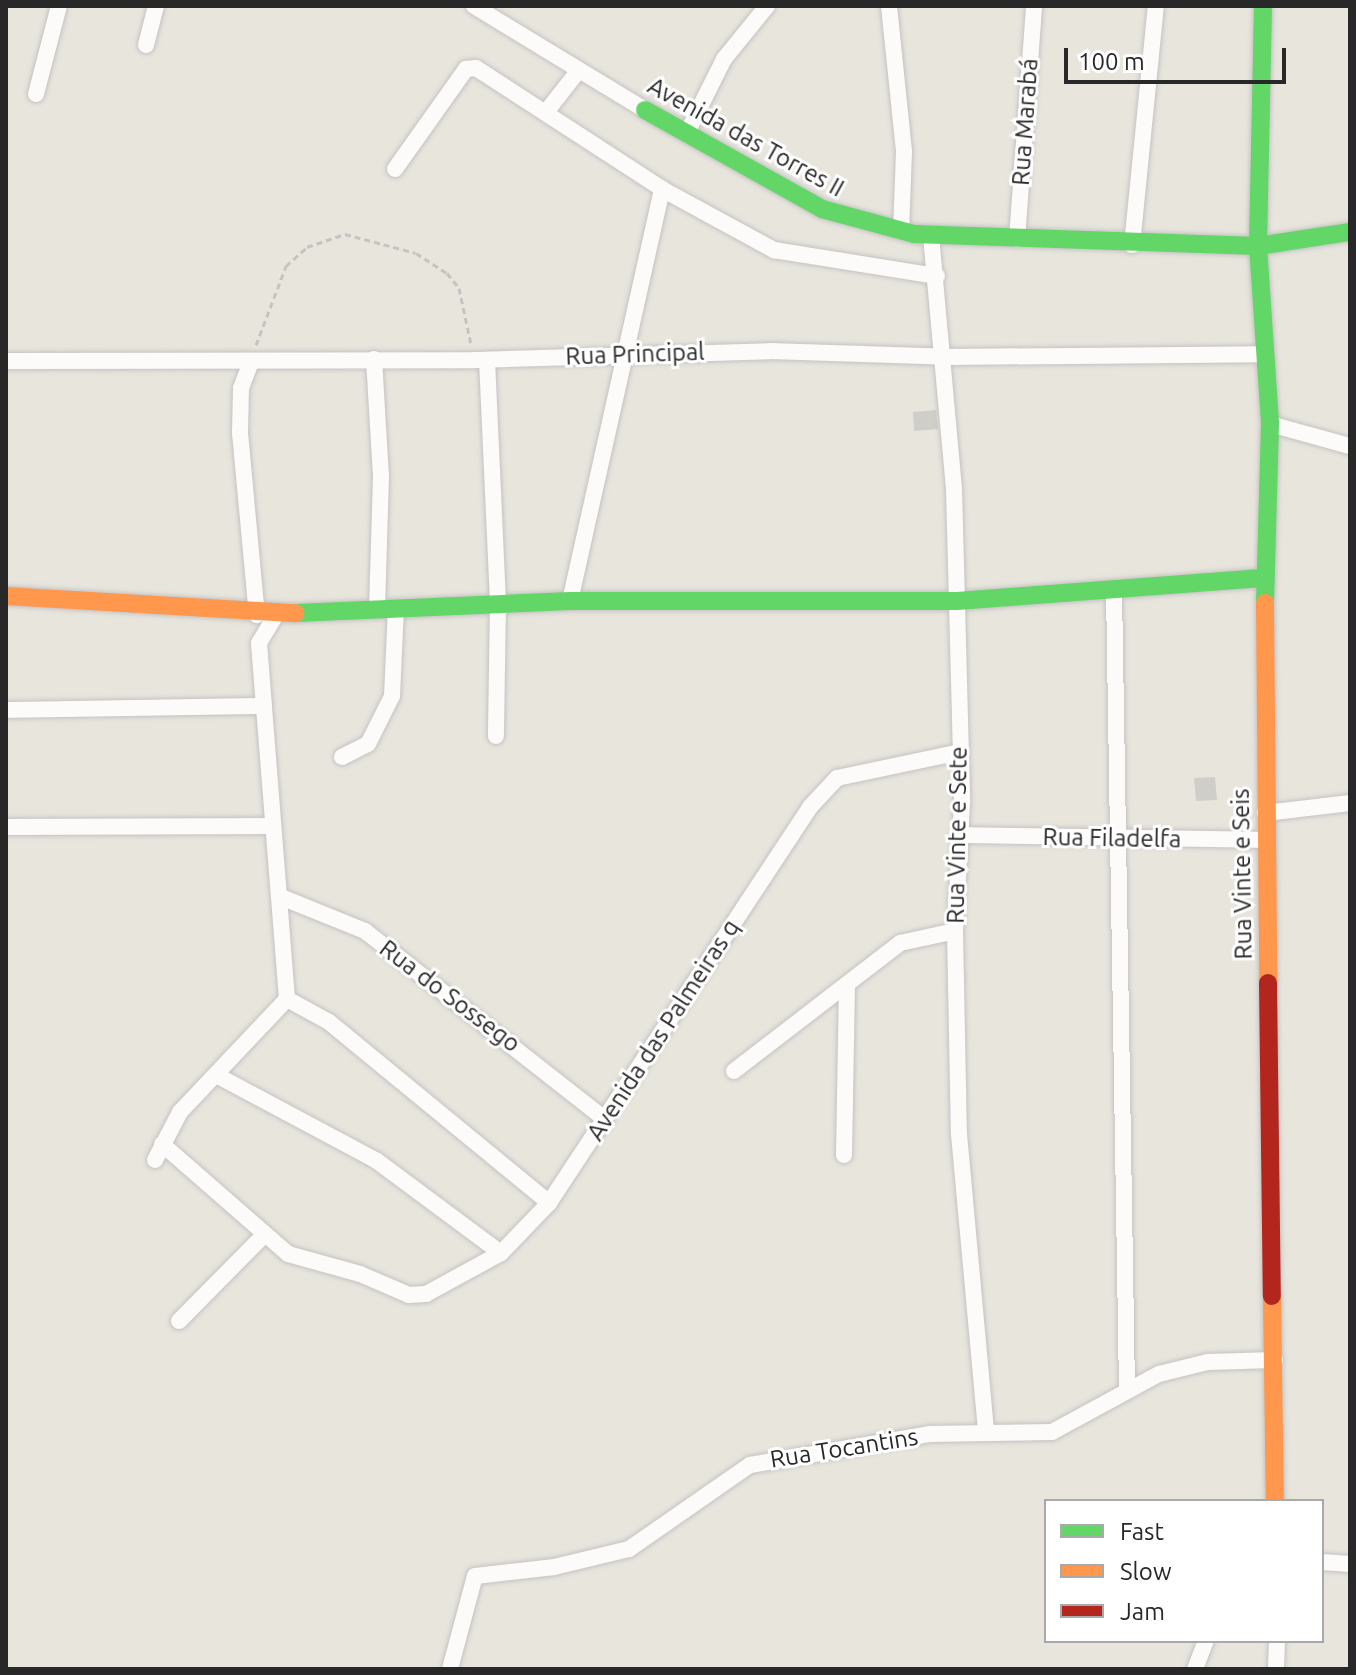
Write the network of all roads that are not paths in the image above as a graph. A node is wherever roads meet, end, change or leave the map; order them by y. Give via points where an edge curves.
1 (59, 6) edge
2 (156, 6) edge
3 (474, 6) edge
4 (767, 6) edge
5 (889, 6) edge
6 (1034, 6) edge
7 (1156, 6) edge
8 (1263, 6) edge
9 (146, 45) dead end
10 (579, 70) junction
11 (36, 94) dead end
12 (645, 110) joint
13 (546, 112) junction
14 (687, 133) junction
15 (395, 169) dead end
16 (662, 189) junction
17 (901, 231) junction
18 (1350, 232) edge
19 (931, 236) junction
20 (1017, 239) junction
21 (1132, 245) junction
22 (1258, 246) junction
23 (937, 276) junction
24 (627, 353) junction
25 (1264, 354) junction
26 (947, 357) junction
27 (374, 359) junction
28 (481, 360) junction
29 (6, 361) edge
30 (251, 362) junction
31 (1270, 424) junction
32 (1350, 446) edge
33 (1263, 578) junction
34 (1114, 589) junction
35 (6, 596) edge
36 (570, 601) junction
37 (956, 601) junction
38 (498, 603) junction
39 (386, 608) junction
40 (267, 615) junction
41 (264, 706) junction
42 (6, 710) edge
43 (496, 736) dead end
44 (960, 752) junction
45 (342, 757) dead end
46 (1350, 803) edge
47 (1265, 813) junction
48 (271, 826) junction
49 (6, 827) edge
50 (960, 835) junction
51 (1116, 839) junction
52 (1264, 840) junction
53 (281, 897) junction
54 (955, 931) junction
55 (847, 986) junction
56 (287, 999) junction
57 (734, 1071) dead end
58 (218, 1076) junction
59 (605, 1119) junction
60 (162, 1144) junction
61 (844, 1155) dead end
62 (155, 1160) dead end
63 (549, 1203) junction
64 (264, 1235) junction
65 (501, 1253) junction
66 (179, 1321) dead end
67 (1275, 1360) junction
68 (1127, 1387) junction
69 (986, 1433) junction
70 (1275, 1499) edge
71 (1324, 1562) edge
72 (1350, 1564) edge
73 (1205, 1643) edge
74 (1277, 1643) edge
75 (450, 1669) edge
76 (1195, 1669) edge
77 (1276, 1669) edge

1 - 11 street
2 - 9 street
3 - 10 street, Avenida das Torres II
4 - 14 street via 724,59
5 - 17 street via 904,151
6 - 20 street, Rua Marabá
7 - 21 street
8 - 22 street, Rua Vinte e Seis
10 - 12 street, Avenida das Torres II
10 - 13 street
12 - 14 street, Avenida das Torres II
13 - 15 street via 480,70 466,69
13 - 16 street
14 - 17 street, Avenida das Torres II via 822,209
16 - 23 street via 798,259
16 - 24 street
17 - 19 street, Avenida das Torres II
18 - 22 street, Avenida das Torres II
19 - 20 street, Avenida das Torres II
19 - 23 street, Rua Vinte e Sete
20 - 21 street, Avenida das Torres II
21 - 22 street, Avenida das Torres II
22 - 25 street, Rua Vinte e Seis
23 - 26 street, Rua Vinte e Sete
24 - 26 street, Rua Principal
24 - 28 street, Rua Principal
24 - 36 street
25 - 26 street, Rua Principal
25 - 31 street, Rua Vinte e Seis
26 - 37 street, Rua Vinte e Sete
27 - 28 street, Rua Principal
27 - 30 street, Rua Principal
27 - 39 street
28 - 38 street
29 - 30 street, Rua Principal
30 - 40 street via 241,388 240,433
31 - 32 street
31 - 33 street, Rua Vinte e Seis
33 - 34 street
33 - 47 street, Rua Vinte e Seis
34 - 37 street
34 - 51 street
35 - 40 street
36 - 37 street
36 - 38 street
37 - 44 street, Rua Vinte e Sete
38 - 39 street
38 - 43 street
39 - 40 street
39 - 45 street via 392,696 368,744
40 - 41 street via 259,643
41 - 42 street
41 - 48 street
44 - 50 street, Rua Vinte e Sete
44 - 59 street, Avenida das Palmeiras q via 837,778 810,807
46 - 47 street
47 - 52 street, Rua Vinte e Seis
48 - 49 street
48 - 53 street
50 - 51 street, Rua Filadelfa
50 - 54 street, Rua Vinte e Sete
51 - 52 street, Rua Filadelfa
51 - 68 street
52 - 67 street, Rua Vinte e Seis
53 - 56 street
53 - 59 street, Rua do Sossego via 365,931
54 - 55 street via 910,938
54 - 69 street, Rua Vinte e Sete via 959,1134
55 - 57 street
55 - 61 street
56 - 58 street
56 - 63 street via 329,1022
58 - 60 street via 180,1112
58 - 65 street via 377,1161
59 - 63 street, Avenida das Palmeiras q
60 - 62 street
60 - 64 street, Avenida das Palmeiras q
63 - 65 street, Avenida das Palmeiras q
64 - 65 street, Avenida das Palmeiras q via 307,1263 360,1274 419,1296
64 - 66 street
67 - 68 street, Rua Tocantins via 1178,1367
67 - 70 street, Rua Vinte e Seis
68 - 69 street, Rua Tocantins via 1066,1427
69 - 75 street, Rua Tocantins via 930,1434 762,1461 629,1549 554,1567 480,1573 468,1588
71 - 72 street
73 - 76 street
74 - 77 street

